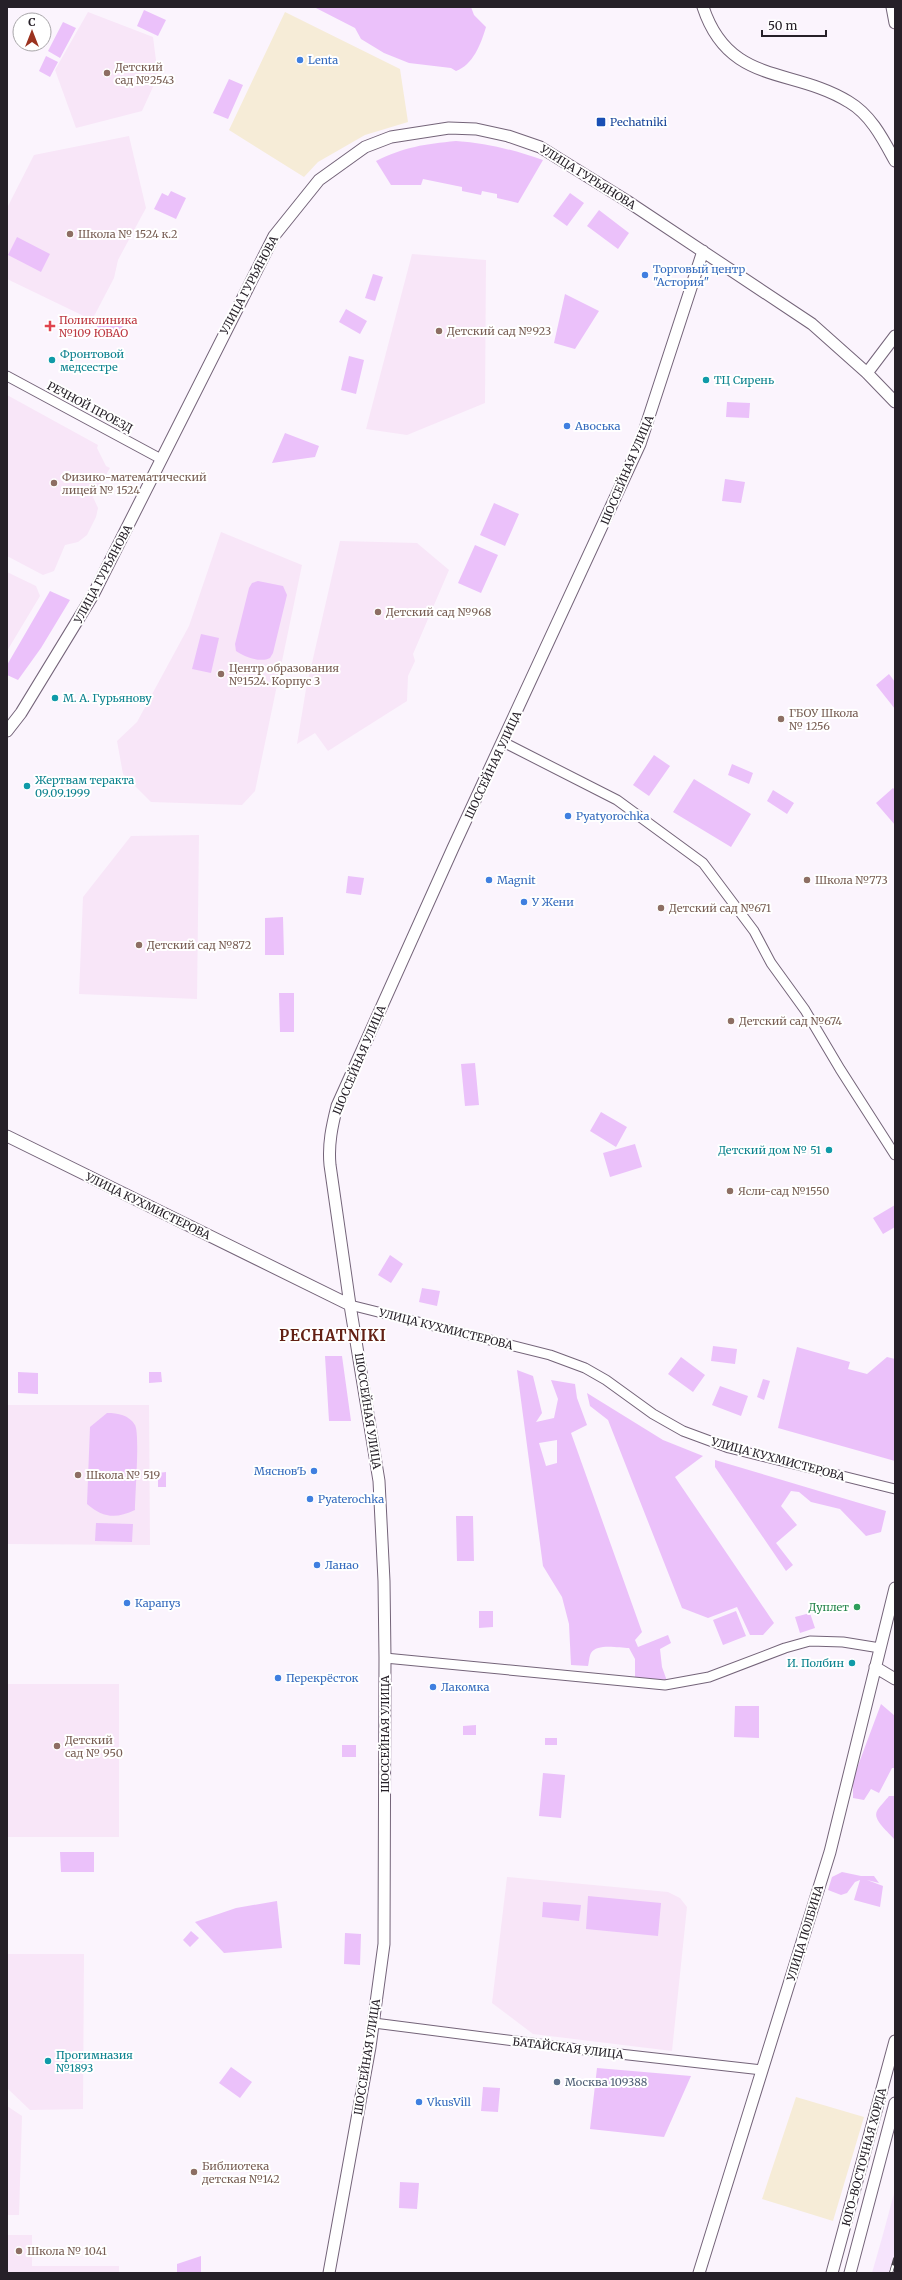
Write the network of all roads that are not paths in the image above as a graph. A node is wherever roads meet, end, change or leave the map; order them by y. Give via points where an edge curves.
1 (703, 7) edge
2 (892, 7) edge
3 (895, 23) edge
4 (895, 161) edge
5 (702, 251) junction
6 (895, 336) edge
7 (867, 373) junction
8 (7, 376) edge
9 (895, 402) edge
10 (161, 459) junction
11 (7, 731) edge
12 (503, 742) junction
13 (7, 1136) edge
14 (895, 1155) edge
15 (350, 1305) junction
16 (895, 1489) edge
17 (895, 1588) edge
18 (880, 1648) junction
19 (385, 1658) junction
20 (875, 1667) junction
21 (895, 1679) edge
22 (374, 2023) junction
23 (895, 2041) edge
24 (762, 2070) junction
25 (895, 2103) edge
26 (329, 2273) edge
27 (699, 2273) edge
28 (832, 2273) edge
29 (850, 2273) edge

1 - 4 main road via 711,27 732,53 759,70 822,88 850,102 880,133
2 - 3 main road
5 - 7 main road via 812,324
5 - 10 main road, УЛИЦА ГУРЬЯНОВА via 540,147 476,129 449,128 391,137 365,147 319,180 282,225 266,250
5 - 12 main road, ШОССЕЙНАЯ УЛИЦА via 640,444
6 - 7 main road
7 - 9 main road
8 - 10 street, РЕЧНОЙ ПРОЕЗД
10 - 11 main road, УЛИЦА ГУРЬЯНОВА via 76,625
12 - 14 street via 617,800 703,863 754,930 771,963 805,1010
12 - 15 main road, ШОССЕЙНАЯ УЛИЦА via 337,1106 329,1148
13 - 15 main road, УЛИЦА КУХМИСТЕРОВА
15 - 16 street, УЛИЦА КУХМИСТЕРОВА via 550,1355 590,1370 653,1414 683,1431 729,1448
15 - 19 main road, ШОССЕЙНАЯ УЛИЦА via 379,1481
17 - 18 main road, УЛИЦА ПОЛБИНА
18 - 19 street via 842,1642 810,1641 709,1677 665,1685
18 - 20 main road, УЛИЦА ПОЛБИНА
19 - 22 main road, ШОССЕЙНАЯ УЛИЦА via 384,1944
20 - 21 main road
20 - 24 main road, УЛИЦА ПОЛБИНА via 830,1852
22 - 24 street, БАТАЙСКАЯ УЛИЦА
22 - 26 main road, ШОССЕЙНАЯ УЛИЦА
23 - 28 main road, ЮГО-ВОСТОЧНАЯ ХОРДА
24 - 27 main road, УЛИЦА ПОЛБИНА
25 - 29 main road, ЮГО-ВОСТОЧНАЯ ХОРДА

